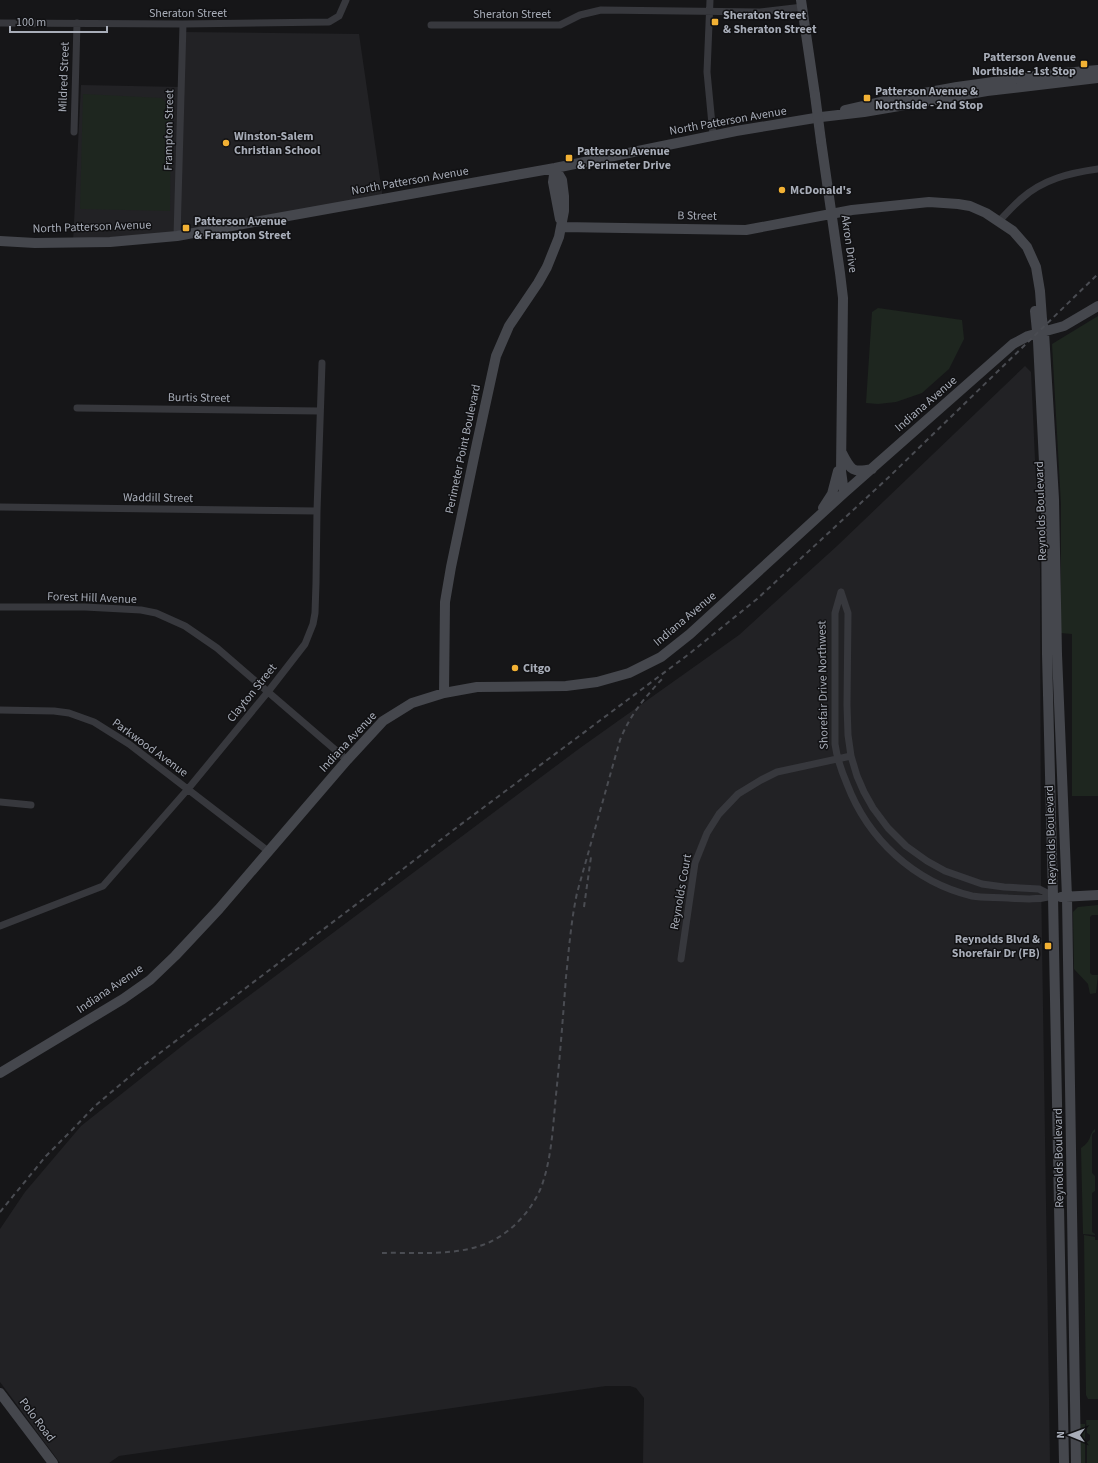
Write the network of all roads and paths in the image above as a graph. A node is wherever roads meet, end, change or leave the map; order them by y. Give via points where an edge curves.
1 (346, 0) edge
2 (710, 0) edge
3 (802, 4) edge
4 (710, 10) junction
5 (0, 23) edge
6 (77, 23) junction
7 (183, 24) junction
8 (431, 25) dead end
9 (1098, 70) edge
10 (1098, 78) edge
11 (821, 117) junction
12 (74, 132) dead end
13 (713, 135) junction
14 (555, 168) junction
15 (1098, 169) edge
16 (831, 213) junction
17 (999, 221) junction
18 (562, 227) junction
19 (178, 236) junction
20 (0, 241) edge
21 (1098, 306) edge
22 (1040, 333) junction
23 (322, 363) dead end
24 (77, 408) dead end
25 (320, 411) junction
26 (841, 455) junction
27 (872, 469) junction
28 (844, 494) junction
29 (0, 507) edge
30 (317, 510) junction
31 (812, 523) junction
32 (0, 608) edge
33 (267, 693) junction
34 (444, 693) junction
35 (0, 710) edge
36 (851, 756) junction
37 (837, 759) junction
38 (347, 760) junction
39 (188, 789) junction
40 (0, 802) edge
41 (31, 804) dead end
42 (268, 852) junction
43 (1098, 895) edge
44 (1053, 896) junction
45 (1066, 897) junction
46 (0, 926) edge
47 (681, 959) dead end
48 (0, 1073) edge
49 (0, 1393) edge
50 (53, 1463) edge
51 (1064, 1463) edge
52 (1076, 1463) edge

1 - 7 street, Sheraton Street via 338,16 329,22
2 - 4 street
3 - 4 street, Sheraton Street via 760,12
3 - 16 main road, Akron Drive, bridge
4 - 8 street, Sheraton Street via 601,10 580,15 560,25
4 - 13 street via 707,72
5 - 6 street, Sheraton Street
6 - 7 street, Sheraton Street
6 - 12 street, Mildred Street
7 - 19 street, Frampton Street
9 - 11 main road, North Patterson Avenue via 957,87 864,105
10 - 11 main road, North Patterson Avenue via 987,91
11 - 13 main road, North Patterson Avenue
13 - 14 main road, North Patterson Avenue
14 - 18 main road, Perimeter Point Boulevard via 562,180 564,196
14 - 19 main road, North Patterson Avenue
15 - 17 street via 1057,177 1037,186 1021,198
16 - 17 main road, Reynolds Boulevard via 940,202 970,206
16 - 18 main road, B Street via 746,230
16 - 26 main road, Akron Drive via 842,298
17 - 22 main road, Reynolds Boulevard via 1013,231 1027,247 1036,267 1040,291
18 - 34 main road, Perimeter Point Boulevard via 547,267 508,326 496,356 447,590
19 - 20 main road, North Patterson Avenue via 110,242
21 - 22 main road, Indiana Avenue via 1064,326
22 - 27 main road, Indiana Avenue via 1014,344
22 - 44 main road, Reynolds Boulevard via 1046,503
22 - 45 main road, Reynolds Boulevard via 1054,499
23 - 25 street, Clayton Street
24 - 25 street, Burtis Street
25 - 30 street, Clayton Street
26 - 27 main road via 853,470
26 - 28 main road, Akron Drive
26 - 31 main road via 830,497
27 - 28 main road, Indiana Avenue
28 - 31 main road, Indiana Avenue
29 - 30 street, Waddill Street
30 - 33 street, Clayton Street via 313,624 305,644
31 - 34 main road, Indiana Avenue via 690,634 661,657 629,673 597,682 566,686 477,687
32 - 33 street, Forest Hill Avenue via 124,608 156,613 198,634
33 - 38 street, Forest Hill Avenue
33 - 39 street, Clayton Street
34 - 38 main road, Indiana Avenue via 412,703 383,721
35 - 39 street, Parkwood Avenue via 54,711 69,713 94,722 129,744
36 - 37 street, Reynolds Court
36 - 37 street, Shorefair Drive Northwest via 847,705 848,613 841,592 835,613
36 - 44 street, Shorefair Drive Northwest via 857,776 873,808 901,841 927,861 945,871 982,884 1039,889
37 - 44 street, Shorefair Drive Northwest via 854,804 873,832 887,848 926,878 972,896 1039,899
37 - 47 street, Reynolds Court via 777,772 738,794 719,814 707,832 695,862
38 - 42 main road, Indiana Avenue
39 - 42 street, Parkwood Avenue
39 - 46 street, Clayton Street via 103,886
40 - 41 street
42 - 48 main road, Indiana Avenue via 175,956 150,980
43 - 45 main road, Shorefair Drive Northwest
44 - 45 main road, Shorefair Drive Northwest
44 - 51 main road, Reynolds Boulevard
45 - 52 main road, Reynolds Boulevard
49 - 50 main road, Polo Road

